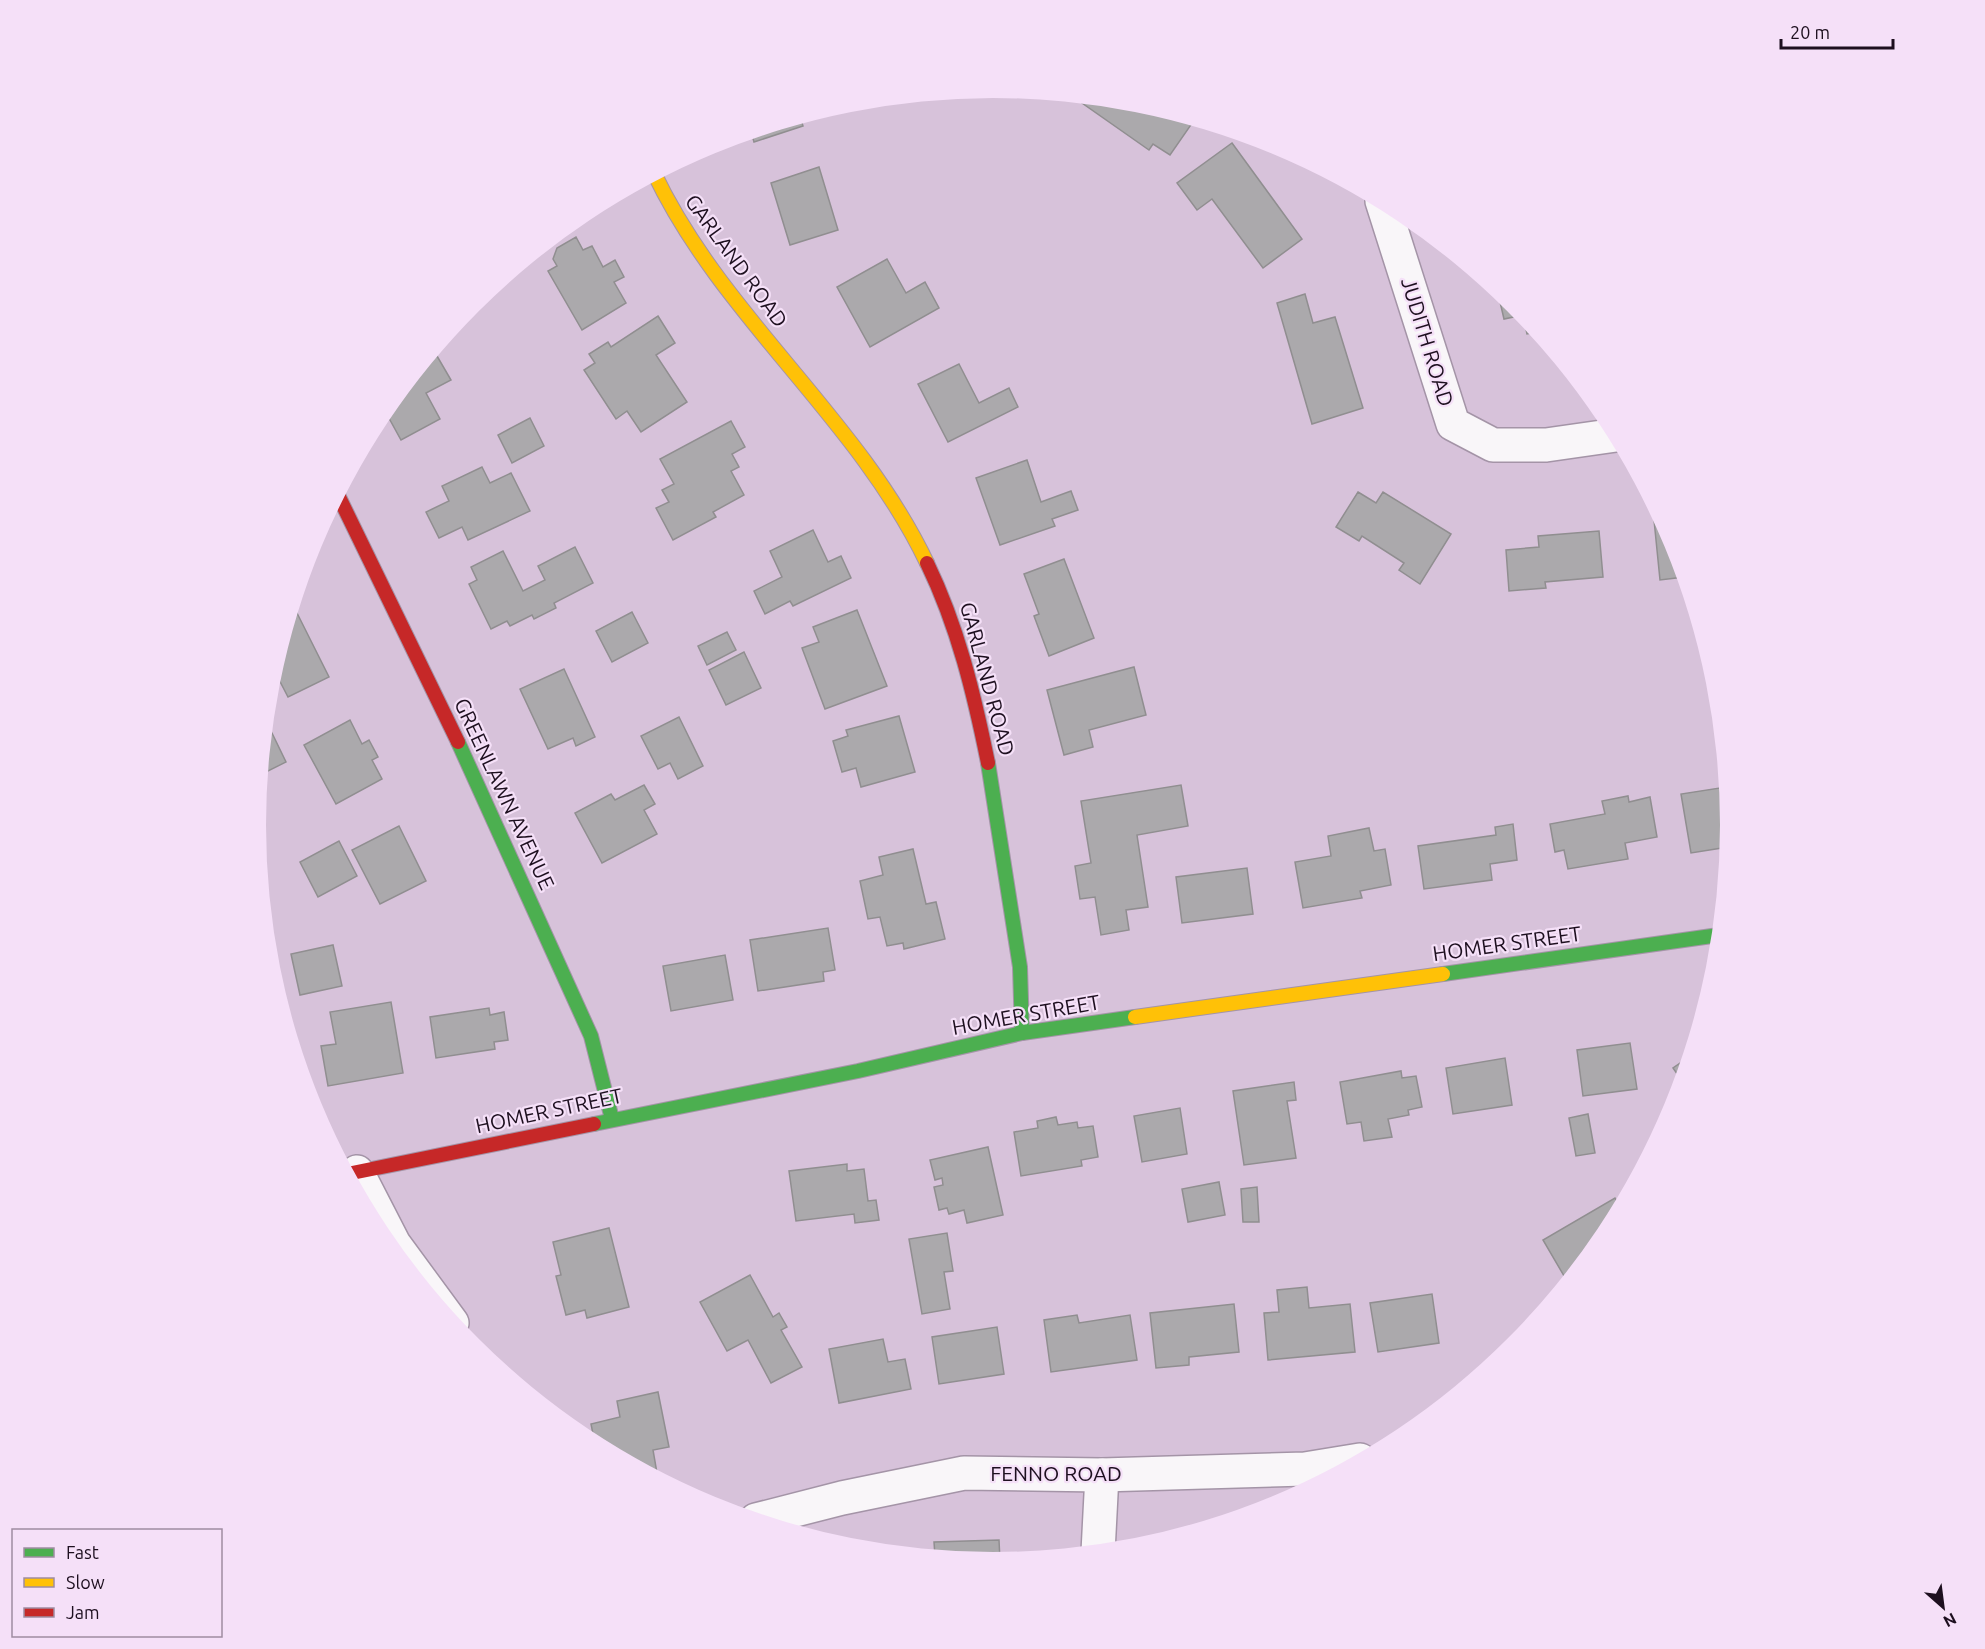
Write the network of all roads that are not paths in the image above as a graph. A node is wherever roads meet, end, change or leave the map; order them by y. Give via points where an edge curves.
1 (657, 180) edge
2 (1386, 214) edge
3 (1607, 436) edge
4 (341, 501) edge
5 (1710, 936) edge
6 (1022, 1034) junction
7 (612, 1119) junction
8 (355, 1172) edge
9 (1339, 1463) edge
10 (1102, 1475) junction
11 (770, 1516) edge
12 (1098, 1543) edge

1 - 6 street, GARLAND ROAD via 672,211 734,301 860,454 915,537 946,602 974,694 991,778 1020,967
2 - 3 street, JUDITH ROAD via 1453,424 1493,446 1546,445
4 - 7 street, GREENLAWN AVENUE via 455,736 591,1035
5 - 6 street, HOMER STREET
6 - 7 street, HOMER STREET
7 - 8 street, HOMER STREET
9 - 10 street, FENNO ROAD via 1305,1469
10 - 11 street, FENNO ROAD via 964,1473
10 - 12 street

